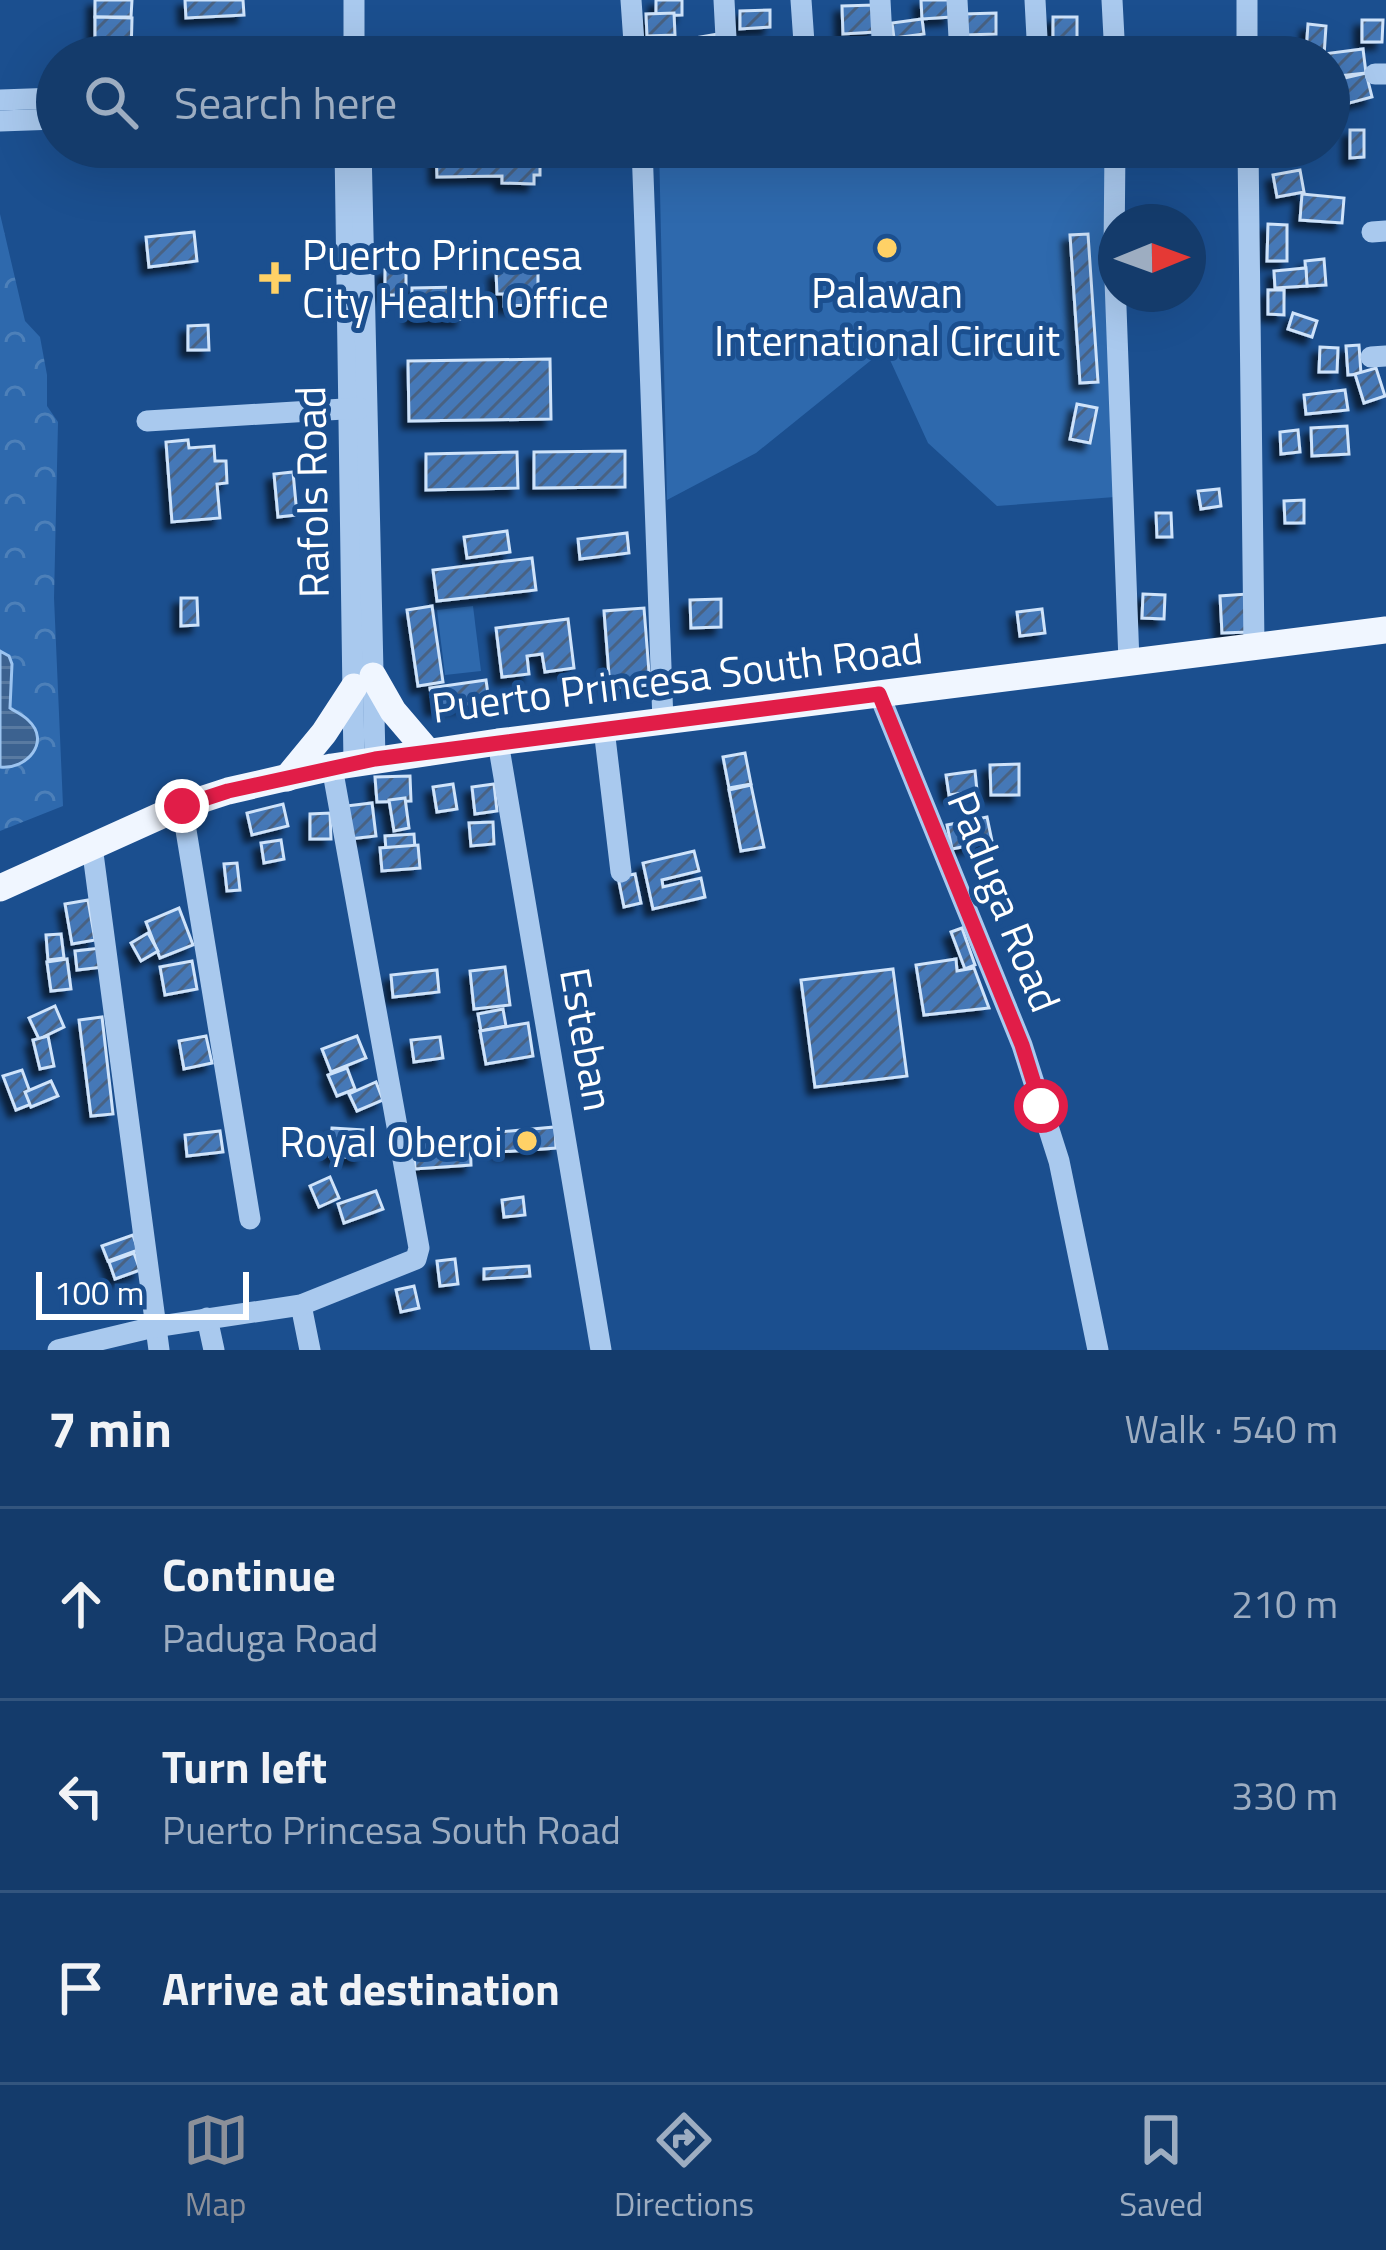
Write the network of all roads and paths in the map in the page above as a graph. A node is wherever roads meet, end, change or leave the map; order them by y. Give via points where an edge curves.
1 (354, 0) edge
2 (631, 0) edge
3 (724, 0) edge
4 (801, 0) edge
5 (880, 0) edge
6 (957, 0) edge
7 (1035, 0) edge
8 (1112, 0) edge
9 (1247, 0) edge
10 (354, 36) edge
11 (634, 36) edge
12 (726, 36) edge
13 (804, 36) edge
14 (882, 36) edge
15 (959, 36) edge
16 (1037, 36) edge
17 (1114, 36) edge
18 (1247, 36) edge
19 (36, 99) edge
20 (0, 100) edge
21 (36, 120) edge
22 (0, 121) edge
23 (346, 168) edge
24 (362, 168) edge
25 (643, 168) edge
26 (1115, 168) edge
27 (1248, 168) edge
28 (357, 408) junction
29 (147, 421) dead end
30 (1386, 630) edge
31 (1254, 646) junction
32 (1129, 662) junction
33 (363, 682) junction
34 (879, 694) junction
35 (663, 722) junction
36 (604, 729) junction
37 (499, 742) junction
38 (428, 752) junction
39 (354, 763) junction
40 (287, 778) junction
41 (182, 806) junction
42 (92, 846) junction
43 (621, 872) dead end
44 (0, 888) edge
45 (250, 1219) dead end
46 (301, 1305) junction
47 (207, 1318) junction
48 (154, 1327) junction
49 (92, 1345) edge
50 (58, 1350) edge
51 (159, 1350) edge
52 (214, 1350) edge
53 (310, 1350) edge
54 (601, 1350) edge
55 (1098, 1350) edge

1 - 10 street
2 - 11 street
3 - 12 street
4 - 13 street
5 - 14 street
6 - 15 street
7 - 16 street
8 - 17 street
9 - 18 street
19 - 20 street
21 - 22 street
23 - 28 street, Rafols Road
24 - 28 street, Rafols Road
25 - 35 street
26 - 32 street
27 - 31 street
28 - 29 street
28 - 33 street, Rafols Road
30 - 31 main road, Puerto Princesa South Road
31 - 32 main road, Puerto Princesa South Road
32 - 34 main road, Puerto Princesa South Road
33 - 38 main road
33 - 39 street, Rafols Road
33 - 40 main road
34 - 35 main road, Puerto Princesa South Road
34 - 55 street, Paduga Road via 1022,1045 1059,1161
35 - 36 main road, Puerto Princesa South Road
36 - 37 main road, Puerto Princesa South Road
36 - 43 street
37 - 38 main road, Puerto Princesa South Road
37 - 54 street, Esteban
38 - 39 main road, Puerto Princesa South Road
39 - 40 main road, Puerto Princesa South Road
39 - 46 street, Rafols Road via 419,1248 412,1263
40 - 41 main road, Puerto Princesa South Road
41 - 42 main road, Puerto Princesa South Road
41 - 45 street
42 - 44 main road, Puerto Princesa South Road
42 - 48 street
46 - 47 street, Rafols Road
46 - 53 street
47 - 48 street, Rafols Road
47 - 52 street
48 - 49 street, Rafols Road
48 - 51 street
49 - 50 street, Rafols Road

